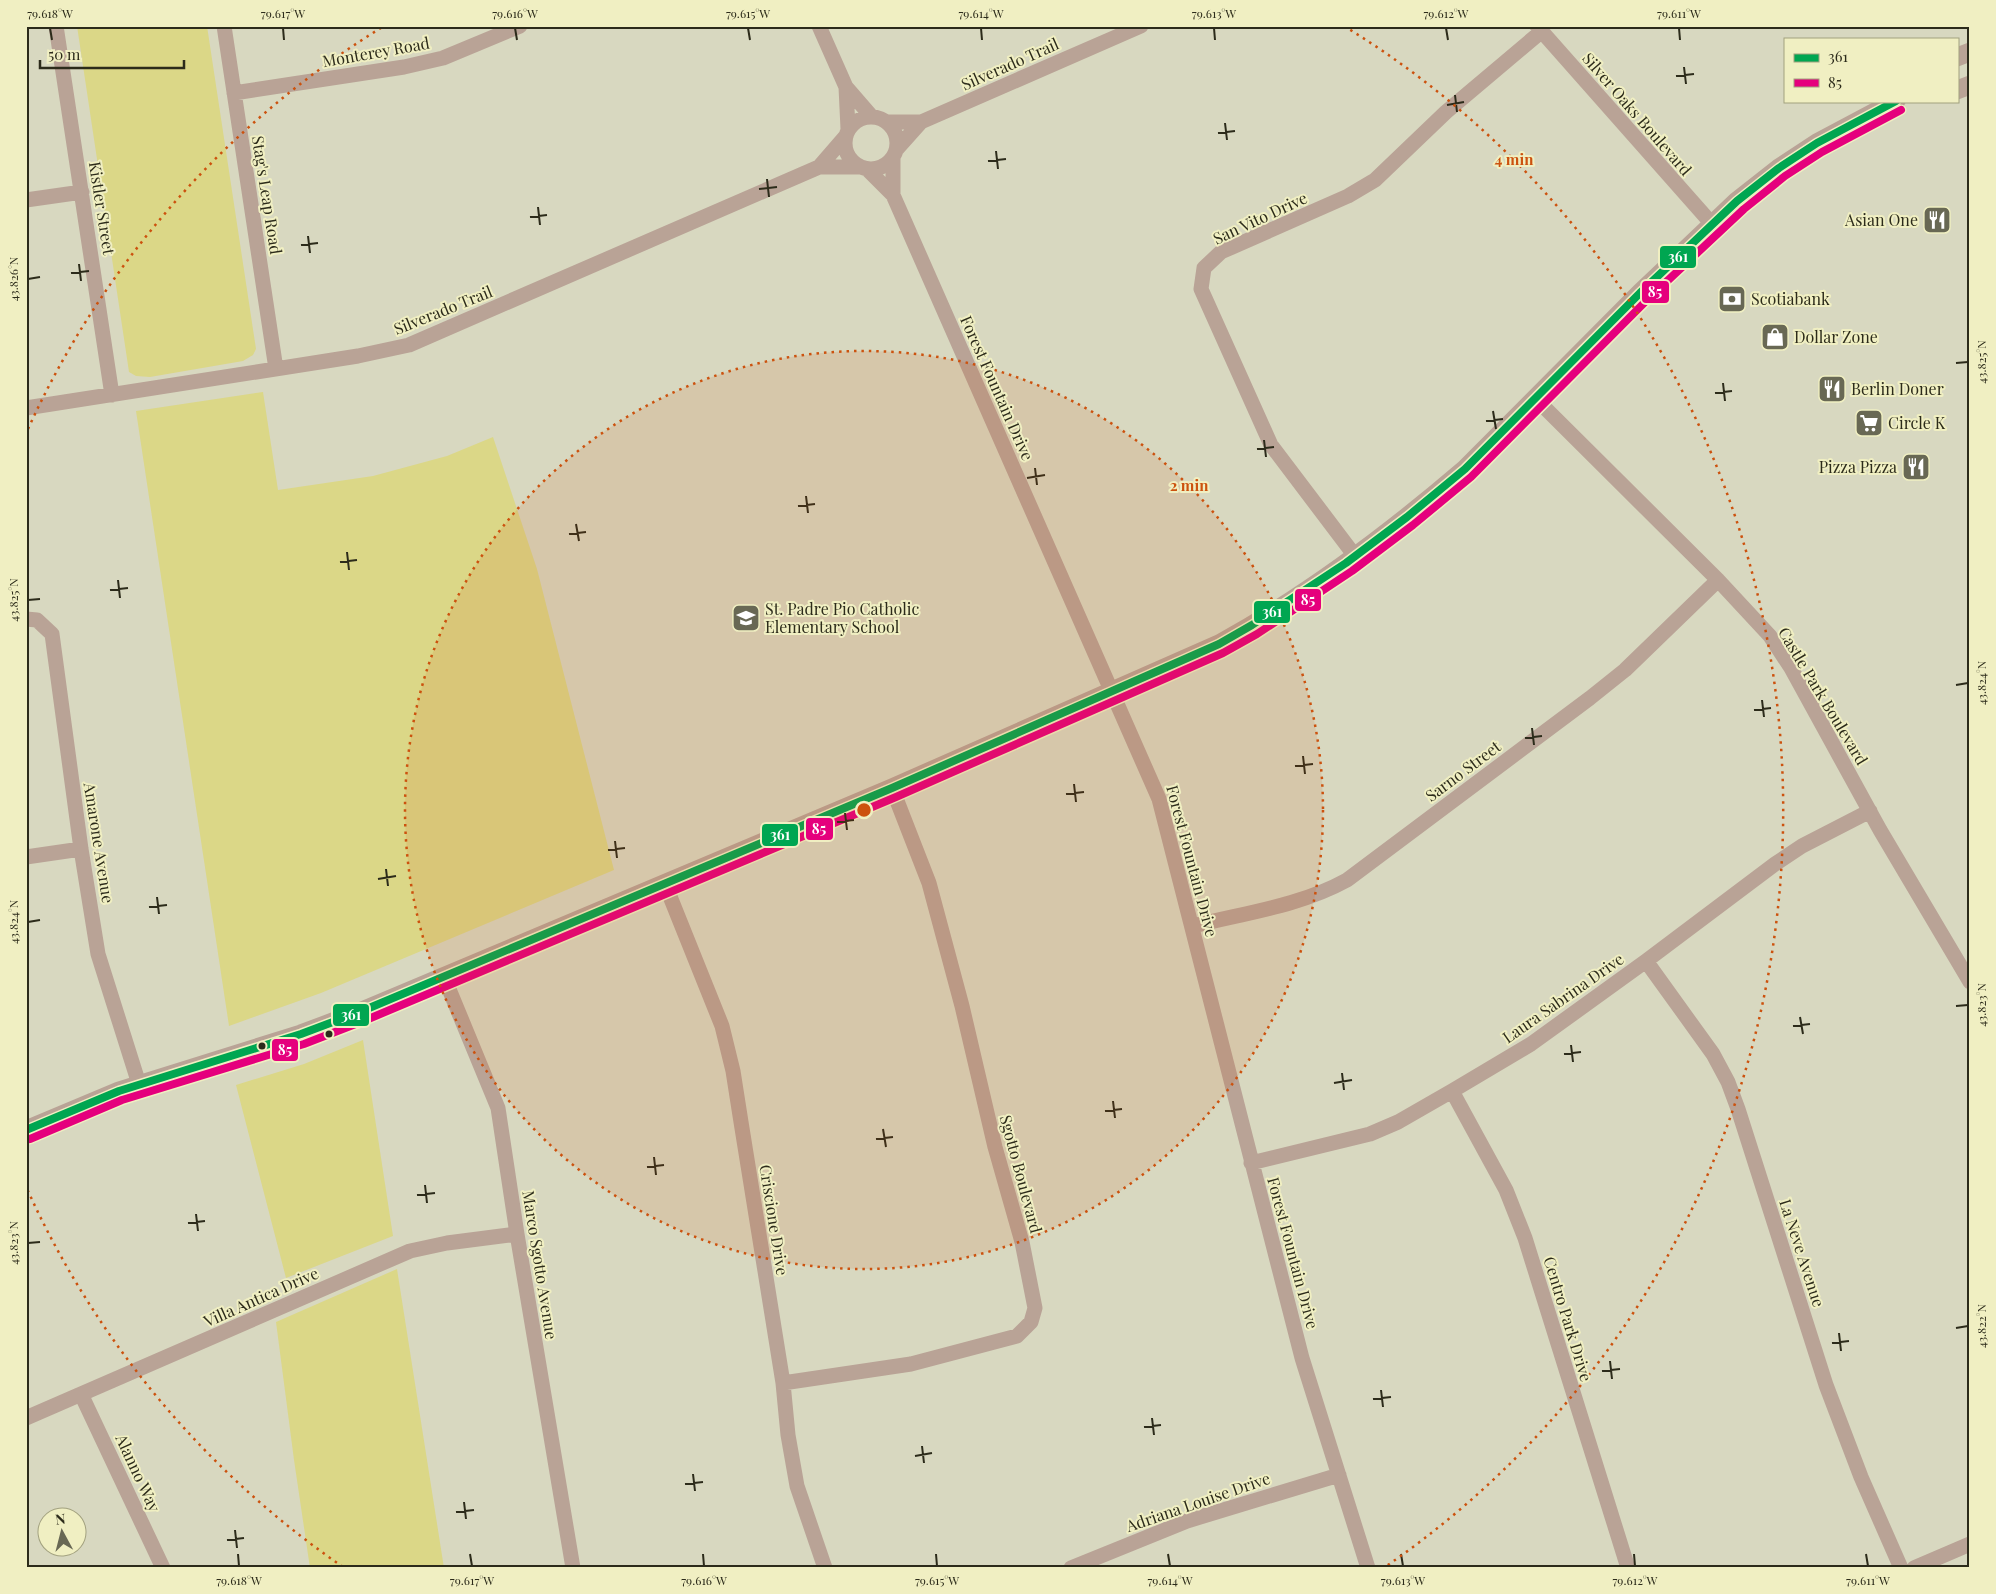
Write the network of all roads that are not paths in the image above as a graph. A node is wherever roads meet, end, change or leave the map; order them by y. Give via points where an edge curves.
1 (56, 26) edge
2 (224, 26) edge
3 (520, 26) edge
4 (819, 26) edge
5 (1141, 26) edge
6 (1540, 29) edge
7 (1970, 52) edge
8 (1958, 57) edge
9 (1970, 85) edge
10 (846, 87) junction
11 (1958, 90) edge
12 (234, 93) junction
13 (1894, 102) edge
14 (879, 119) junction
15 (922, 122) junction
16 (846, 133) junction
17 (895, 153) junction
18 (819, 167) junction
19 (863, 168) junction
20 (82, 192) junction
21 (893, 195) junction
22 (26, 200) edge
23 (1712, 224) junction
24 (276, 369) junction
25 (112, 395) junction
26 (1536, 399) junction
27 (26, 408) edge
28 (1355, 556) junction
29 (1718, 580) junction
30 (26, 620) edge
31 (1112, 690) junction
32 (892, 788) junction
33 (1870, 811) junction
34 (81, 849) junction
35 (26, 857) edge
36 (665, 884) junction
37 (1193, 926) junction
38 (1646, 962) junction
39 (444, 976) junction
40 (1970, 982) edge
41 (139, 1084) junction
42 (1452, 1091) junction
43 (26, 1130) edge
44 (1251, 1163) junction
45 (517, 1234) junction
46 (783, 1383) junction
47 (81, 1394) junction
48 (26, 1418) edge
49 (1339, 1475) junction
50 (1970, 1544) edge
51 (163, 1568) edge
52 (573, 1568) edge
53 (825, 1568) edge
54 (1071, 1568) edge
55 (1368, 1568) edge
56 (1628, 1568) edge
57 (1901, 1568) edge
58 (1914, 1568) edge

1 - 20 street, Kistler Street
2 - 12 street, Stag's Leap Road
3 - 12 street, Monterey Road via 443,58 414,65
4 - 10 street
5 - 15 street, Silverado Trail
6 - 23 street, Silver Oaks Boulevard
6 - 28 street, San Vito Drive via 1375,180 1348,196 1221,252 1204,268 1200,289 1271,445
7 - 8 street
9 - 11 street
10 - 14 street
10 - 16 street
12 - 24 street, Stag's Leap Road
13 - 23 street via 1817,143 1779,168
14 - 15 street, Silverado Trail
14 - 16 street via 860,119
14 - 17 street via 896,134
15 - 17 street, Silverado Trail
16 - 18 street, Silverado Trail
16 - 19 street via 844,146 847,155
17 - 19 street via 882,167
17 - 21 street, Forest Fountain Drive
18 - 19 street, Silverado Trail
18 - 24 street, Silverado Trail via 408,345
19 - 21 street, Forest Fountain Drive
20 - 22 street
20 - 25 street, Kistler Street
21 - 31 street, Forest Fountain Drive
23 - 26 street
24 - 25 street, Silverado Trail
25 - 27 street, Silverado Trail
26 - 28 street via 1465,469
26 - 29 street, Castle Park Boulevard
28 - 31 street via 1252,626 1219,644
29 - 33 street, Castle Park Boulevard via 1770,636 1786,660
29 - 37 street, Sarno Street via 1597,693 1347,880 1301,900
30 - 34 street, Amarone Avenue via 37,620 52,634
31 - 32 street
31 - 37 street, Forest Fountain Drive via 1159,799
32 - 36 street
32 - 46 street, Sgotto Boulevard via 929,883 995,1148 1022,1242 1035,1308 1030,1322 1018,1336 911,1364
33 - 38 street, Laura Sabrina Drive via 1802,846 1775,864
33 - 40 street, Castle Park Boulevard
34 - 35 street
34 - 41 street, Amarone Avenue via 98,954
36 - 39 street
36 - 46 street, Criscione Drive via 722,1026
37 - 44 street, Forest Fountain Drive
38 - 42 street, Laura Sabrina Drive via 1531,1044
38 - 57 street, La Neve Avenue via 1713,1054 1728,1082 1826,1386
39 - 41 street via 301,1034
39 - 45 street, Marco Sgotto Avenue via 498,1108
41 - 43 street
42 - 44 street, Laura Sabrina Drive via 1370,1134
42 - 56 street, Centro Park Drive via 1506,1190 1525,1238
44 - 49 street, Forest Fountain Drive via 1302,1358
45 - 47 street, Villa Antica Drive via 410,1251
45 - 52 street, Marco Sgotto Avenue
46 - 53 street, Criscione Drive via 797,1486
47 - 48 street, Villa Antica Drive
47 - 51 street, Alanno Way
49 - 54 street, Adriana Louise Drive via 1188,1521
49 - 55 street, Forest Fountain Drive
50 - 58 street

